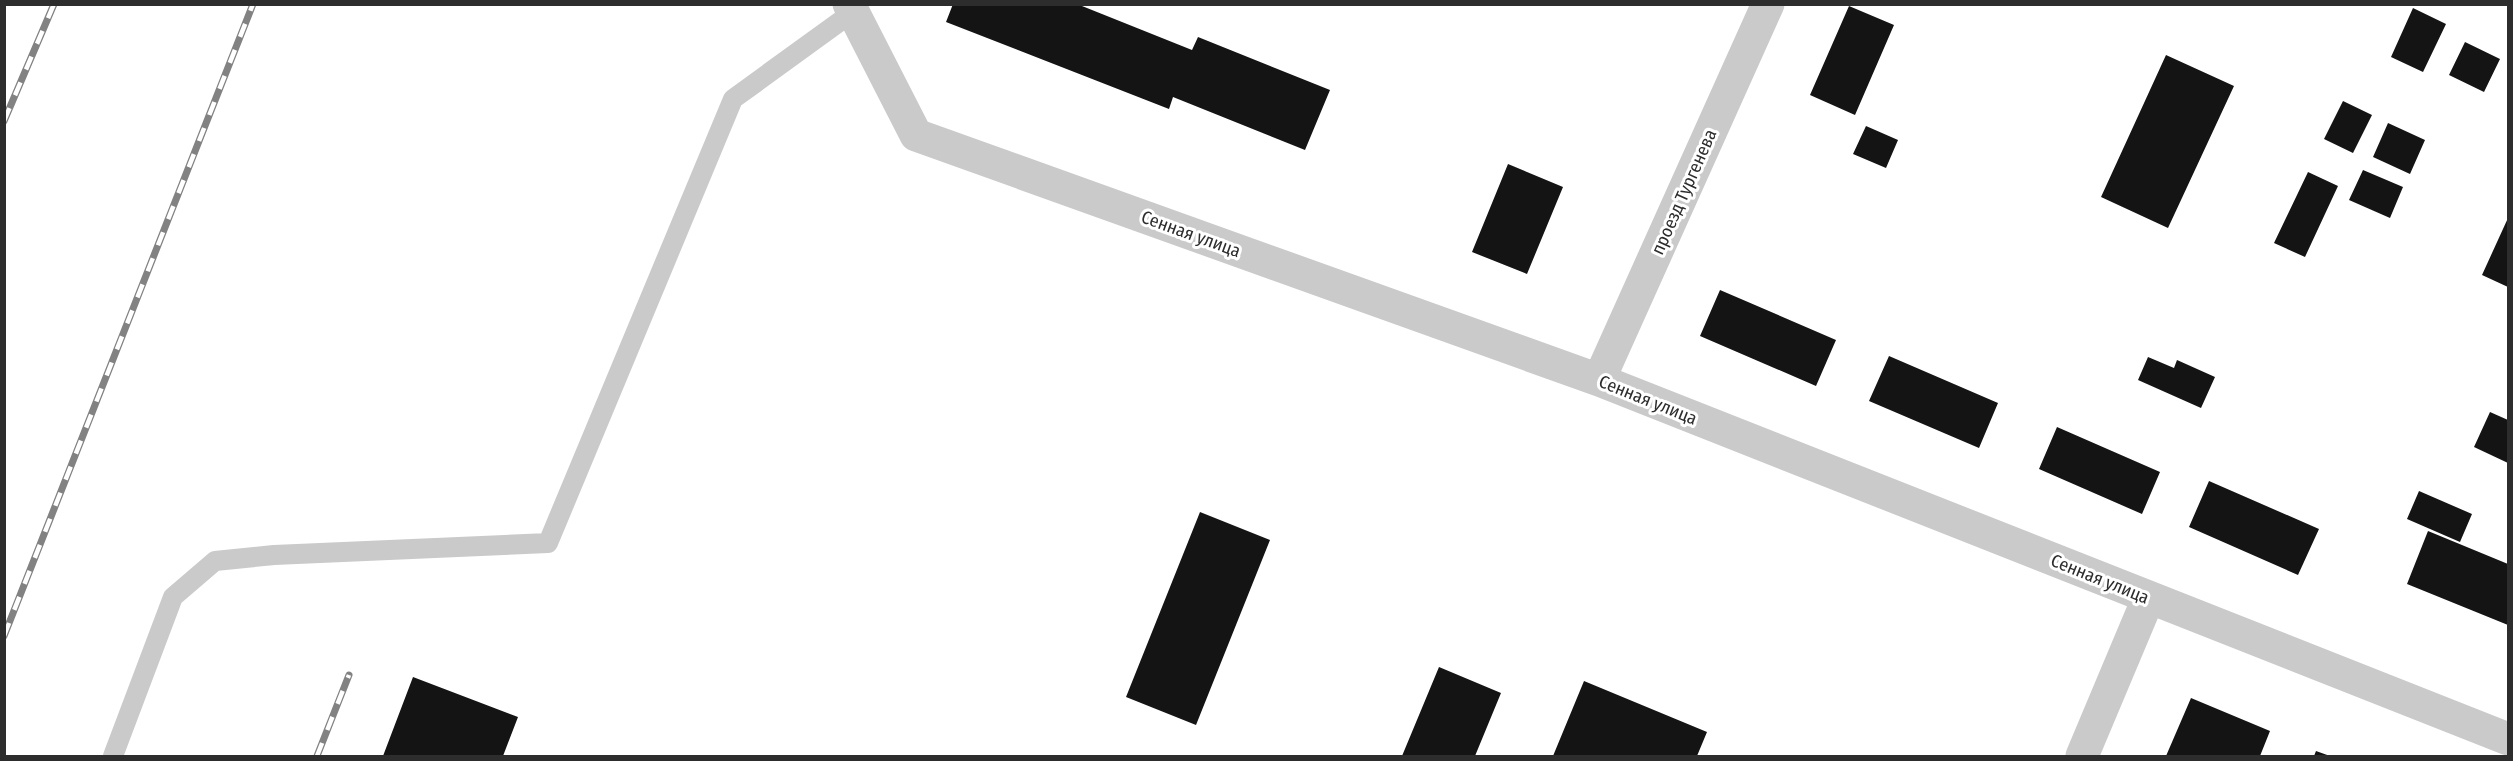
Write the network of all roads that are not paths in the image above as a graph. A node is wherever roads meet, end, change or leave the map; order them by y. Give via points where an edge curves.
1 (1768, 4) edge
2 (851, 8) edge
3 (1599, 380) junction
4 (2148, 598) junction
5 (2508, 739) edge
6 (113, 756) edge
7 (2082, 756) edge

1 - 3 street, проезд Тургенева
2 - 3 street, Сенная улица via 916,135
2 - 6 lane via 733,99 548,543 215,561 173,597
3 - 4 street, Сенная улица
4 - 5 street, Сенная улица
4 - 7 street

